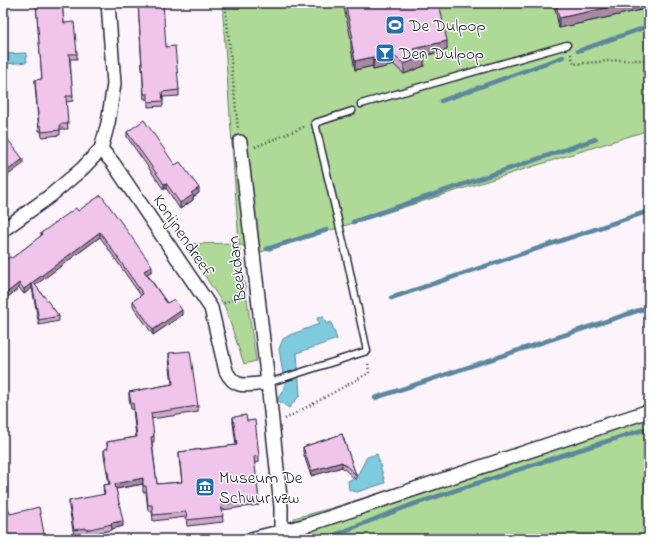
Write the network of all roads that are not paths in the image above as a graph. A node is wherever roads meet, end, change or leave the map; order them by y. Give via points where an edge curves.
1 (108, 3) edge
2 (567, 45) road end
3 (361, 104) dead end
4 (352, 111) dead end
5 (240, 147) road end
6 (101, 149) junction
7 (3, 230) edge
8 (268, 383) junction
9 (649, 411) edge
10 (282, 535) edge
11 (251, 539) edge

1 - 6 street via 114,84
2 - 3 lane
4 - 8 lane via 315,123 367,351
5 - 8 street, Beekdam
6 - 7 street via 61,187
6 - 8 street, Konijnendreef via 211,308 230,379 239,385
8 - 10 street, Beekdam
9 - 10 street
10 - 11 street

